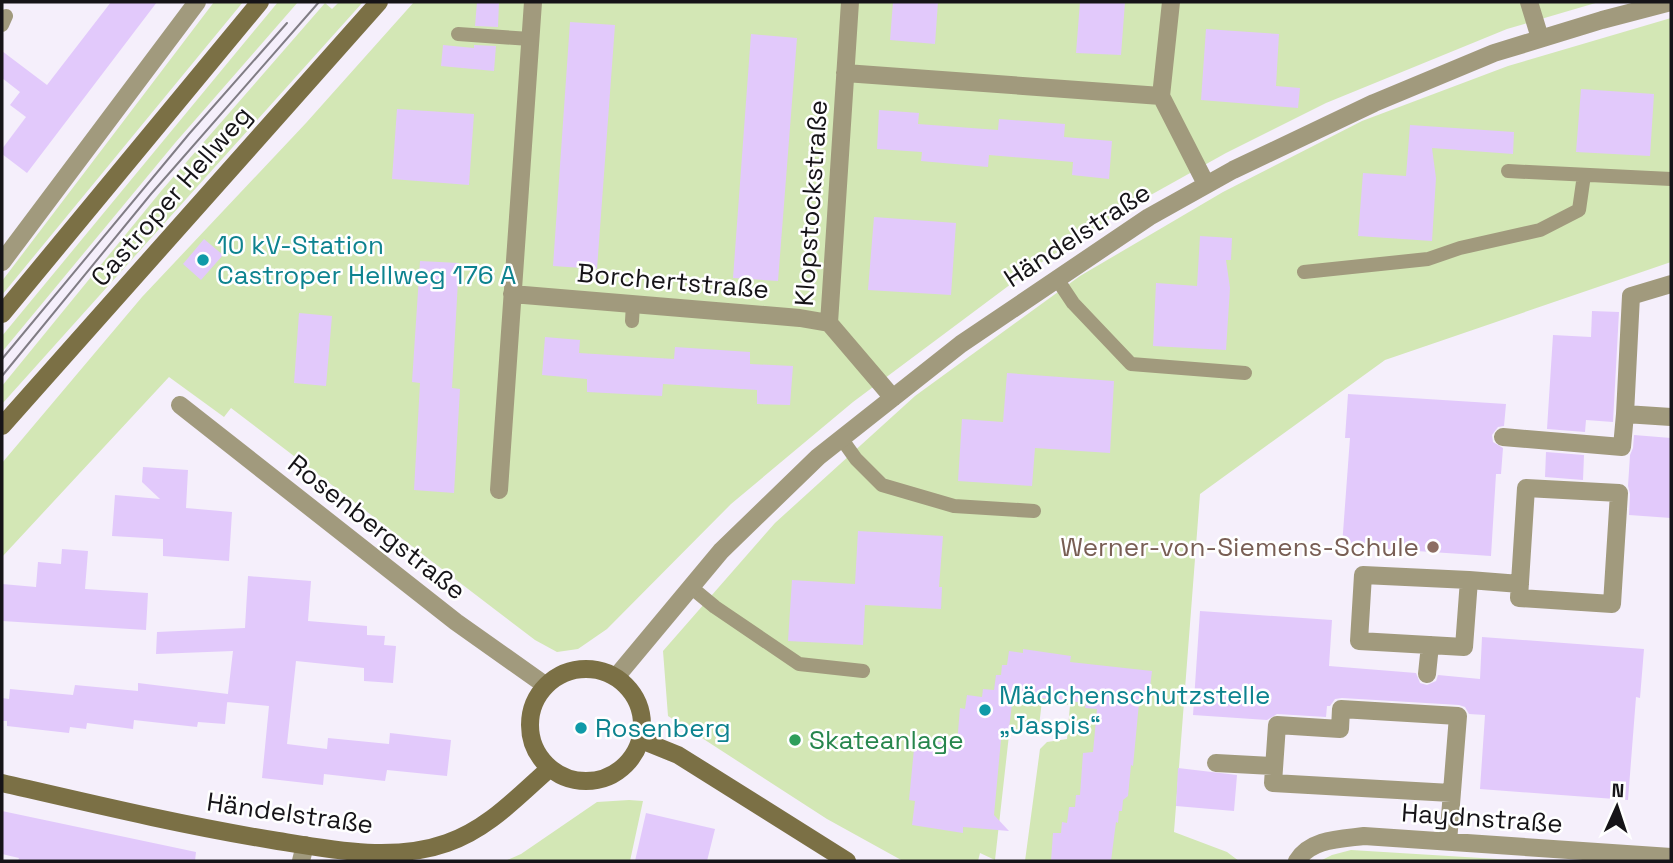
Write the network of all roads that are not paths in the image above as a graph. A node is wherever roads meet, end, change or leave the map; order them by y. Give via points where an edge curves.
1 (197, 2) edge
2 (260, 2) edge
3 (379, 2) edge
4 (533, 2) edge
5 (850, 2) edge
6 (1171, 2) edge
7 (1529, 2) edge
8 (1671, 2) edge
9 (458, 34) dead end
10 (1540, 38) junction
11 (530, 39) junction
12 (845, 73) junction
13 (1161, 96) junction
14 (1507, 171) dead end
15 (1584, 176) junction
16 (1671, 178) edge
17 (1206, 184) junction
18 (2, 262) edge
19 (1304, 272) dead end
20 (1057, 279) junction
21 (1671, 284) edge
22 (512, 295) junction
23 (2, 314) edge
24 (829, 323) junction
25 (1245, 373) dead end
26 (893, 398) junction
27 (180, 405) dead end
28 (1625, 414) junction
29 (1671, 417) edge
30 (2, 426) edge
31 (1503, 437) dead end
32 (841, 439) junction
33 (499, 490) dead end
34 (1034, 510) dead end
35 (1469, 580) junction
36 (1520, 584) junction
37 (692, 588) junction
38 (1430, 645) junction
39 (863, 671) dead end
40 (1427, 674) dead end
41 (616, 677) junction
42 (545, 685) junction
43 (641, 740) junction
44 (1216, 763) dead end
45 (1274, 766) junction
46 (550, 769) junction
47 (2, 783) edge
48 (1451, 793) junction
49 (1448, 842) junction
50 (303, 853) edge
51 (1671, 857) edge
52 (848, 861) edge
53 (1297, 861) edge

1 - 18 street
2 - 23 street, Castroper Hellweg
3 - 30 street, Castroper Hellweg
4 - 11 street
5 - 12 street, Klopstockstraße
6 - 13 street
7 - 10 street
8 - 10 street, Händelstraße
9 - 11 lane
10 - 17 street, Händelstraße via 1374,103
11 - 22 street
12 - 13 street, Klopstockstraße
12 - 24 street, Klopstockstraße
13 - 17 street
14 - 15 lane
15 - 16 lane
15 - 19 lane via 1579,210 1540,230 1428,260
17 - 20 street, Händelstraße
20 - 25 lane via 1073,303 1131,365
20 - 26 street, Händelstraße via 961,344
21 - 28 street via 1631,296
22 - 24 street, Borchertstraße via 633,312
22 - 33 street
24 - 26 street, Klopstockstraße
26 - 32 street, Händelstraße
27 - 42 street, Rosenbergstraße via 456,622
28 - 29 street
28 - 31 street via 1622,447
32 - 34 lane via 882,485 954,506
32 - 37 street, Händelstraße via 740,531
35 - 36 street
35 - 38 street via 1464,647
35 - 38 street via 1363,575 1359,641
36 - 36 street via 1526,488 1619,493 1612,604 1519,598
37 - 39 lane via 799,664
37 - 41 street, Händelstraße
38 - 40 street
41 - 42 street via 579,668
41 - 43 street via 639,704
42 - 46 street via 533,705 529,728 535,751
43 - 46 street via 618,772 600,780 573,780
43 - 52 street via 678,755
44 - 45 street
45 - 48 street via 1273,783
45 - 48 street via 1277,725 1340,729 1341,709 1458,716
46 - 50 street, Händelstraße via 484,827 446,844 410,852
47 - 50 street, Händelstraße
48 - 49 street
49 - 51 street, Haydnstraße
49 - 53 street, Haydnstraße via 1364,836 1327,840

